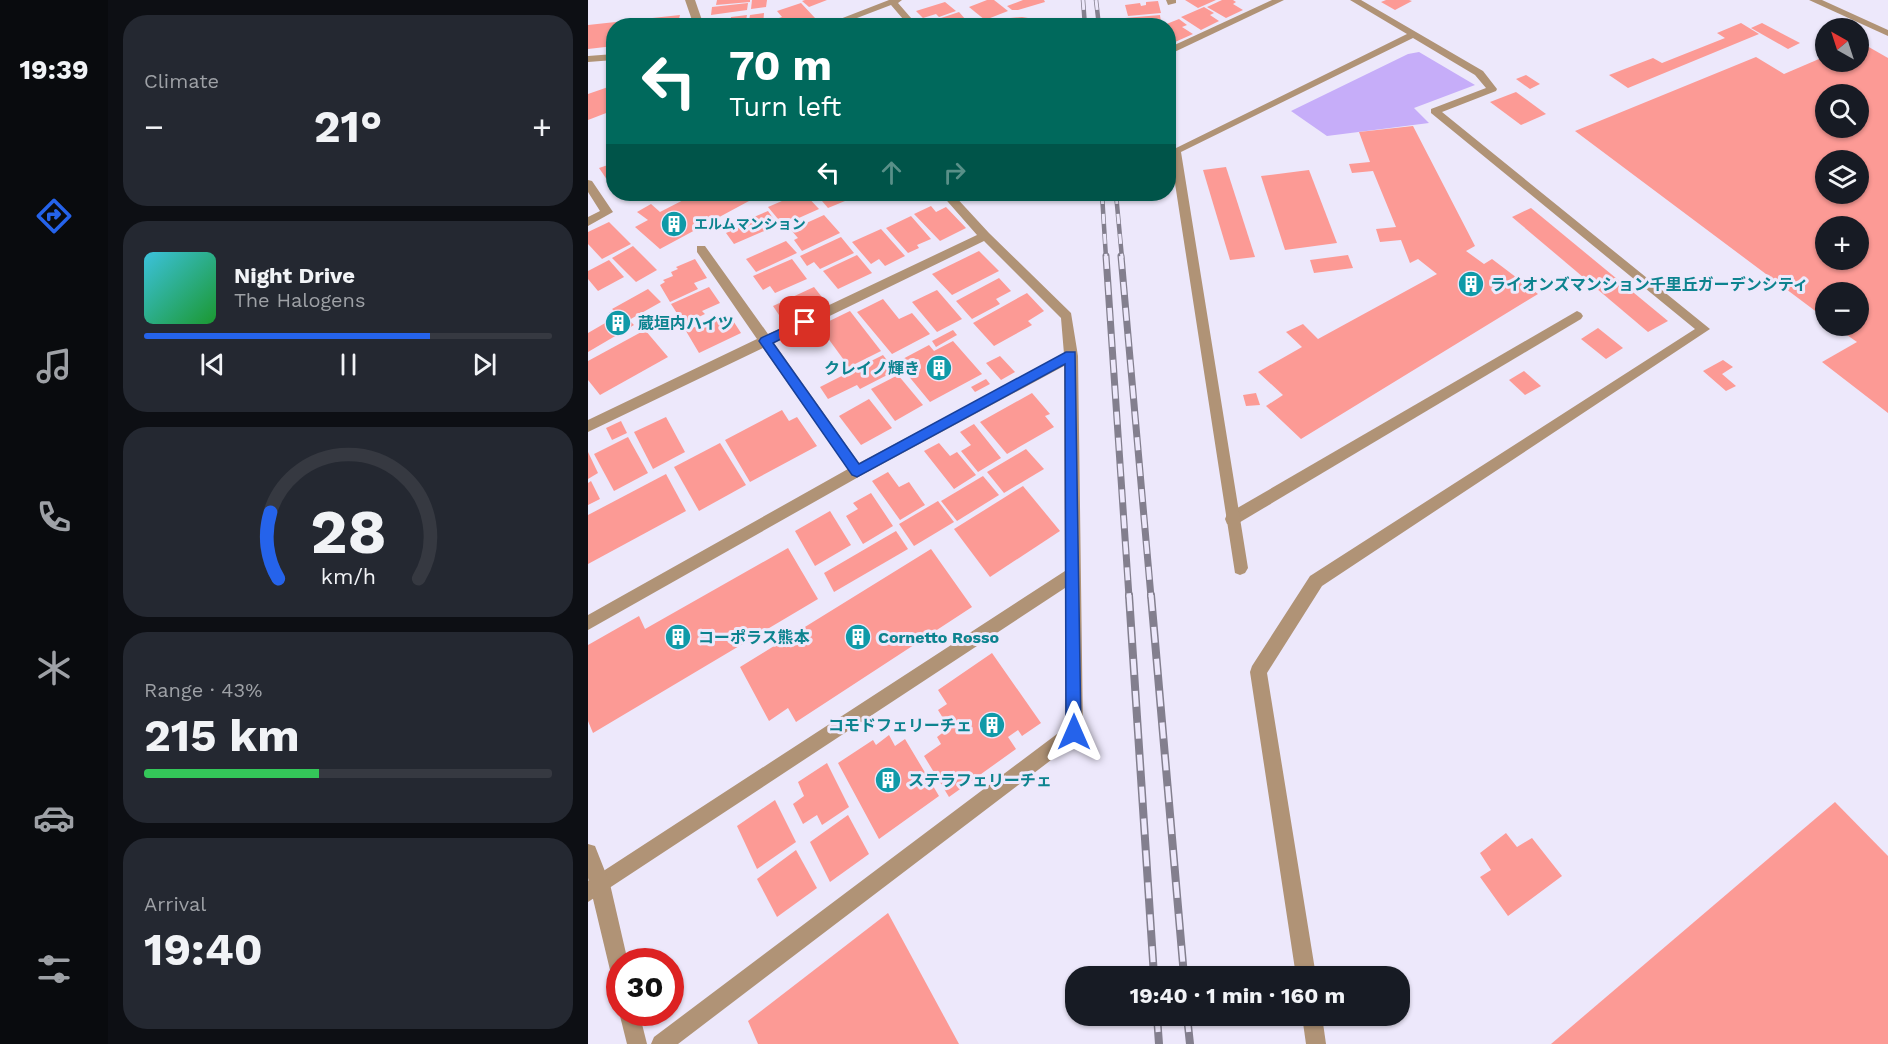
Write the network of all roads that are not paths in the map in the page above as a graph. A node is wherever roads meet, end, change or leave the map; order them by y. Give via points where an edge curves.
1 (690, 0) edge
2 (1279, 0) edge
3 (1814, 0) edge
4 (895, 1) edge
5 (1359, 1) edge
6 (696, 18) edge
7 (858, 18) edge
8 (908, 18) edge
9 (1888, 33) edge
10 (1415, 34) junction
11 (1176, 48) edge
12 (606, 58) edge
13 (588, 59) edge
14 (1176, 150) edge
15 (1176, 156) edge
16 (588, 184) edge
17 (953, 201) edge
18 (588, 222) edge
19 (985, 236) junction
20 (701, 249) dead end
21 (1577, 316) dead end
22 (765, 341) junction
23 (1071, 356) junction
24 (588, 426) edge
25 (857, 471) junction
26 (1232, 519) junction
27 (1240, 568) dead end
28 (1072, 575) junction
29 (588, 622) edge
30 (588, 853) edge
31 (594, 888) edge
32 (613, 948) edge
33 (1304, 966) edge
34 (632, 1026) edge
35 (1313, 1026) edge
36 (637, 1044) edge
37 (661, 1044) edge
38 (1316, 1044) edge

1 - 6 street
2 - 11 street
3 - 9 street
4 - 7 street
4 - 8 street
5 - 10 street
10 - 14 street
10 - 33 street via 1479,73 1492,89 1436,111 1704,329 1316,582 1258,672
12 - 13 street
15 - 26 street
16 - 18 street via 607,212
17 - 19 street
19 - 22 street
19 - 23 street via 1067,316
20 - 22 street
21 - 26 street
22 - 24 street
22 - 25 street
23 - 25 street
23 - 28 street
25 - 29 street
26 - 27 street
28 - 31 street
28 - 37 street via 1074,732
30 - 31 street
31 - 32 street
34 - 36 street
35 - 38 street

